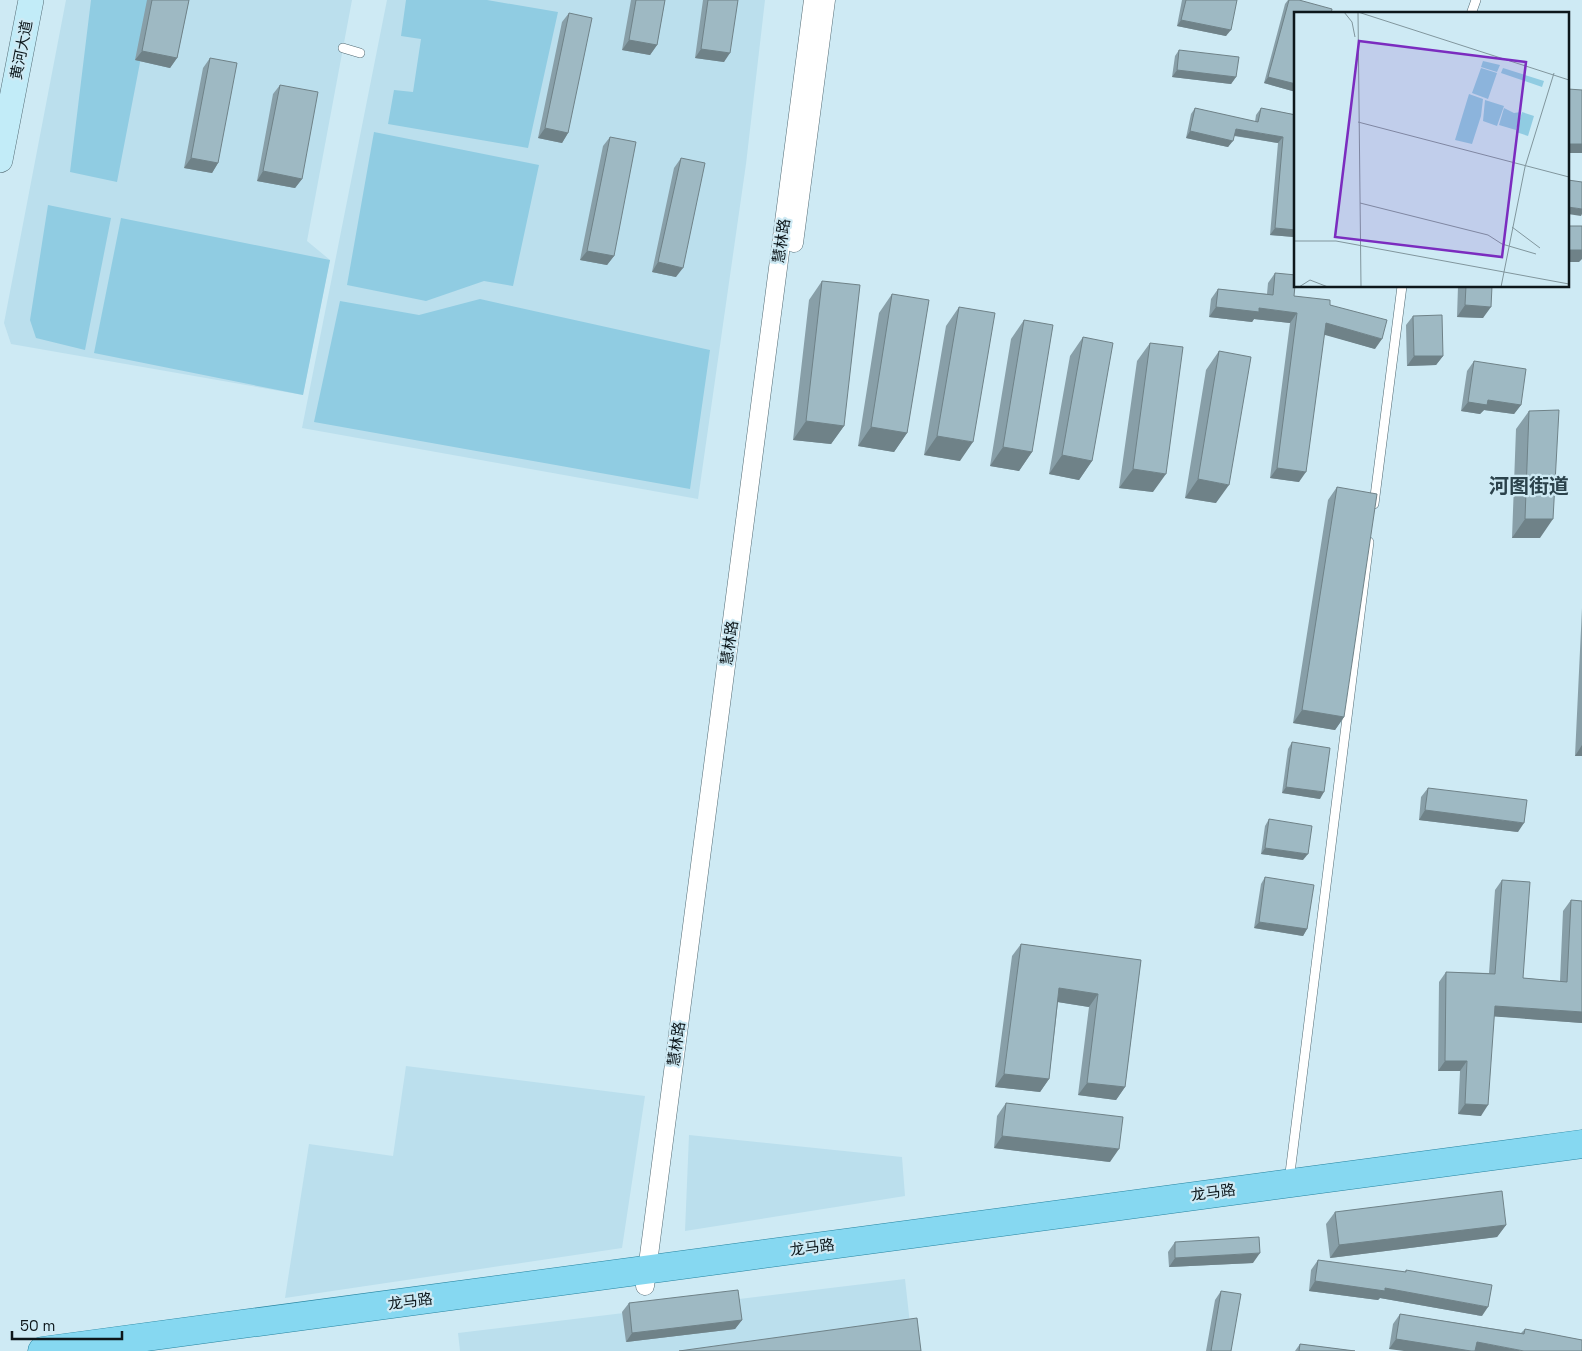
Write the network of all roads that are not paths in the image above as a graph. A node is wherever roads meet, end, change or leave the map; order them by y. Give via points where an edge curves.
1 (16, 0) edge
2 (31, 0) edge
3 (813, 0) edge
4 (826, 0) edge
5 (1476, 0) edge
6 (1472, 12) edge
7 (343, 48) dead end
8 (360, 52) dead end
9 (0, 83) edge
10 (0, 160) edge
11 (1402, 288) edge
12 (1373, 512) edge
13 (1371, 532) edge
14 (1582, 1144) edge
15 (1582, 1158) edge
16 (1289, 1182) junction
17 (651, 1277) junction
18 (42, 1351) edge
19 (168, 1351) edge

1 - 9 main road, 黄河大道
2 - 10 main road, 黄河大道
3 - 17 street, 慧林路
4 - 17 street, 慧林路
5 - 6 lane
7 - 8 lane
11 - 12 lane
13 - 16 lane
14 - 16 main road, 龙马路
15 - 17 main road, 龙马路
16 - 17 main road, 龙马路
17 - 18 main road, 龙马路
17 - 19 main road, 龙马路

